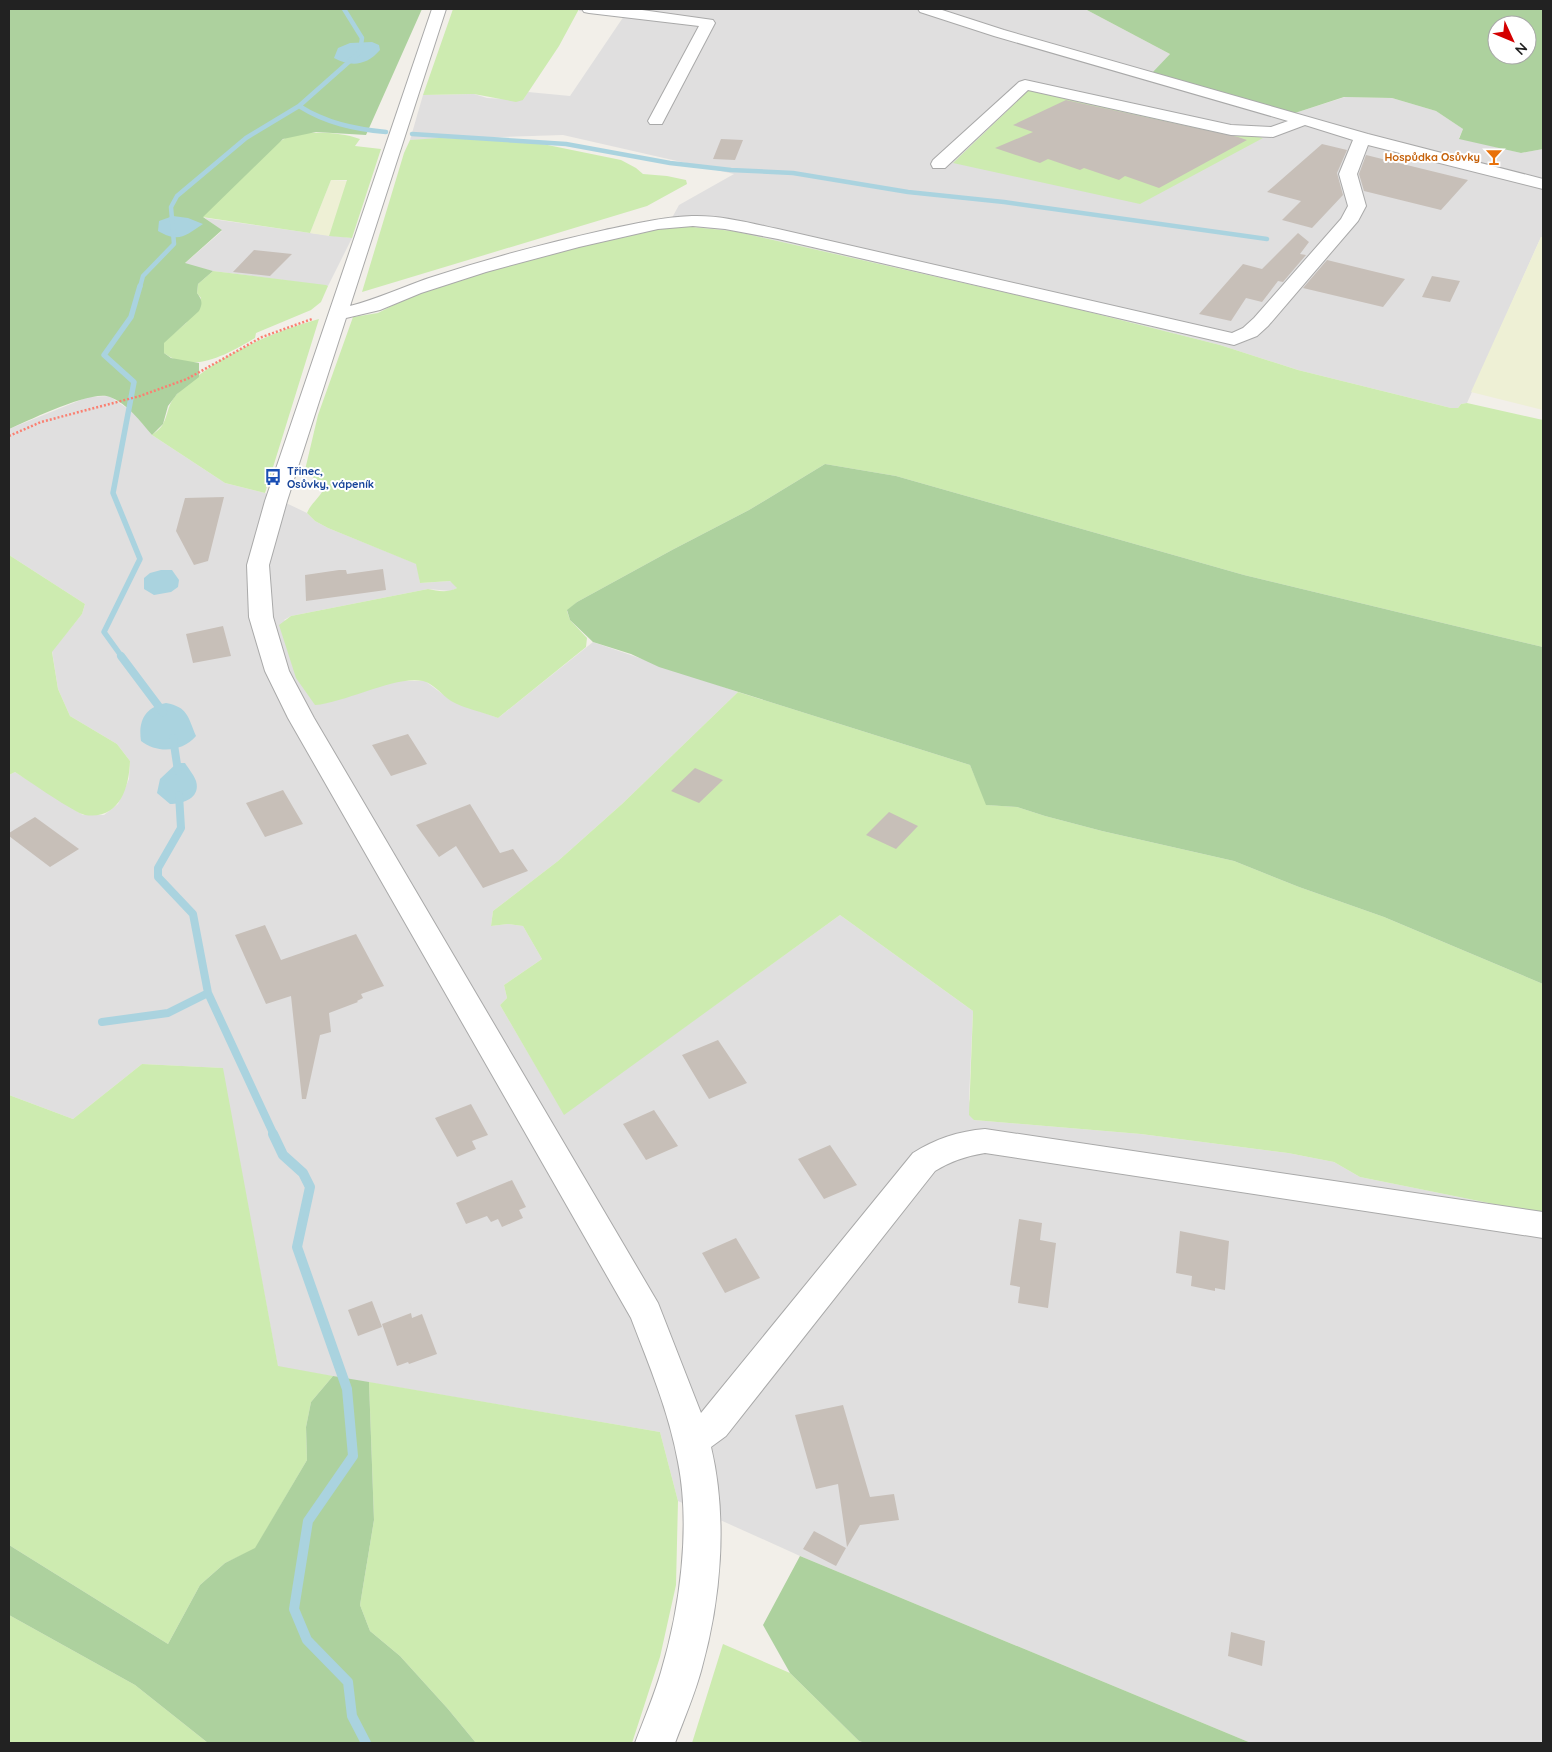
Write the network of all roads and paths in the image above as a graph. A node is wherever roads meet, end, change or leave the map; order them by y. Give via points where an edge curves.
1 (439, 9) edge
2 (589, 9) edge
3 (925, 9) edge
4 (1304, 120) junction
5 (656, 121) dead end
6 (1362, 138) junction
7 (939, 164) dead end
8 (1543, 184) edge
9 (339, 314) junction
10 (9, 436) edge
11 (1543, 1225) edge
12 (692, 1440) junction
13 (655, 1743) edge

1 - 9 street
2 - 5 street via 708,23
3 - 4 street via 998,33
4 - 6 street
4 - 7 street via 1273,132 1231,130 1026,85
6 - 8 street
6 - 9 street via 1348,174 1357,206 1349,221 1261,322 1250,332 1234,339 778,234 693,221 658,224 568,244 444,278 373,306
9 - 10 path via 308,320 262,337 187,379 140,396 41,422
9 - 12 street via 258,564 261,616 277,671 316,744 646,1313
11 - 12 street via 985,1141 966,1142 924,1162 713,1425
12 - 13 street via 702,1532 694,1616 684,1662

